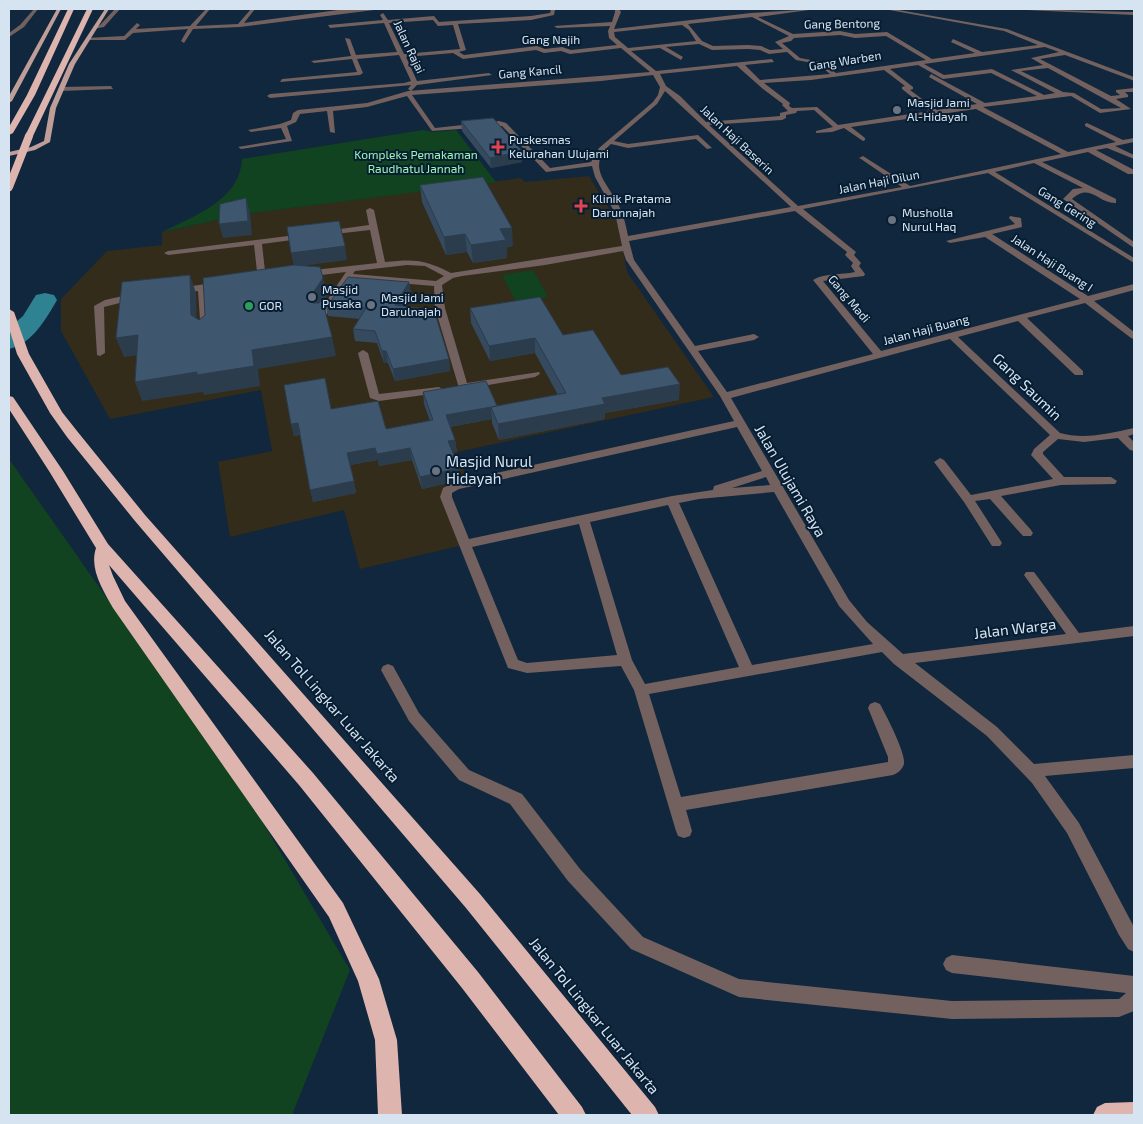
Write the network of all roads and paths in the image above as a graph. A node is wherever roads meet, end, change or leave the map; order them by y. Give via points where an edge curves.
1 (36, 9) edge
2 (59, 9) edge
3 (71, 9) edge
4 (90, 9) edge
5 (98, 9) edge
6 (107, 9) edge
7 (118, 9) edge
8 (208, 9) edge
9 (254, 9) edge
10 (380, 9) edge
11 (570, 9) edge
12 (617, 9) edge
13 (814, 9) edge
14 (887, 9) edge
15 (1026, 9) edge
16 (486, 12) dead end
17 (1134, 14) edge
18 (752, 15) junction
19 (488, 19) junction
20 (508, 19) junction
21 (197, 21) junction
22 (386, 22) junction
23 (455, 23) junction
24 (683, 23) junction
25 (240, 25) junction
26 (330, 26) dead end
27 (557, 26) dead end
28 (512, 27) dead end
29 (95, 28) junction
30 (191, 28) junction
31 (389, 28) junction
32 (612, 28) junction
33 (381, 29) dead end
34 (132, 31) junction
35 (840, 33) junction
36 (9, 35) edge
37 (792, 36) junction
38 (89, 38) junction
39 (75, 39) junction
40 (347, 39) dead end
41 (663, 40) dead end
42 (851, 40) dead end
43 (184, 41) dead end
44 (953, 41) dead end
45 (700, 42) junction
46 (1047, 45) junction
47 (660, 46) junction
48 (671, 46) junction
49 (576, 47) dead end
50 (622, 47) junction
51 (788, 50) junction
52 (455, 52) junction
53 (1067, 53) junction
54 (981, 54) junction
55 (402, 55) junction
56 (355, 58) junction
57 (681, 58) dead end
58 (930, 60) junction
59 (314, 61) dead end
60 (772, 61) dead end
61 (917, 62) junction
62 (738, 64) junction
63 (900, 65) junction
64 (1049, 66) junction
65 (884, 67) junction
66 (992, 71) junction
67 (1015, 71) junction
68 (653, 72) junction
69 (834, 74) junction
70 (489, 75) dead end
71 (1134, 79) edge
72 (282, 81) dead end
73 (759, 82) junction
74 (414, 83) junction
75 (663, 87) junction
76 (111, 88) dead end
77 (1134, 90) edge
78 (60, 92) junction
79 (408, 93) junction
80 (1062, 94) junction
81 (270, 96) dead end
82 (1042, 96) junction
83 (1110, 98) junction
84 (9, 101) edge
85 (980, 106) junction
86 (793, 110) junction
87 (330, 111) junction
88 (936, 113) junction
89 (703, 124) junction
90 (284, 126) junction
91 (837, 126) junction
92 (845, 126) junction
93 (1087, 126) dead end
94 (251, 130) dead end
95 (334, 132) dead end
96 (818, 132) dead end
97 (9, 134) edge
98 (863, 139) dead end
99 (1134, 140) edge
100 (609, 142) junction
101 (1120, 142) junction
102 (1107, 145) junction
103 (628, 146) junction
104 (241, 147) dead end
105 (709, 148) dead end
106 (1088, 149) junction
107 (9, 154) edge
108 (632, 154) dead end
109 (1067, 154) junction
110 (1134, 157) edge
111 (863, 158) dead end
112 (1035, 161) junction
113 (594, 164) junction
114 (990, 172) junction
115 (1131, 172) dead end
116 (9, 187) edge
117 (909, 188) junction
118 (1091, 190) junction
119 (1113, 201) dead end
120 (796, 209) junction
121 (370, 210) dead end
122 (1013, 218) dead end
123 (373, 227) junction
124 (980, 235) junction
125 (258, 241) junction
126 (950, 241) dead end
127 (626, 243) junction
128 (1134, 246) edge
129 (168, 253) dead end
130 (1134, 261) edge
131 (381, 264) junction
132 (353, 268) junction
133 (298, 275) edge
134 (347, 276) junction
135 (450, 276) junction
136 (262, 280) edge
137 (228, 284) edge
138 (438, 284) junction
139 (1134, 287) edge
140 (202, 288) junction
141 (167, 292) edge
142 (149, 294) edge
143 (1086, 299) junction
144 (9, 312) edge
145 (1020, 317) junction
146 (320, 318) edge
147 (204, 334) edge
148 (754, 336) dead end
149 (952, 336) junction
150 (1134, 336) edge
151 (694, 350) junction
152 (100, 353) dead end
153 (363, 353) dead end
154 (880, 356) junction
155 (1078, 373) dead end
156 (535, 374) dead end
157 (463, 386) junction
158 (725, 396) junction
159 (10, 403) edge
160 (740, 423) junction
161 (1134, 431) edge
162 (1120, 434) junction
163 (1056, 436) junction
164 (1134, 448) edge
165 (940, 462) dead end
166 (767, 472) junction
167 (1060, 481) junction
168 (1111, 481) dead end
169 (777, 488) junction
170 (992, 494) junction
171 (699, 495) junction
172 (968, 499) junction
173 (672, 500) junction
174 (583, 520) junction
175 (1027, 533) dead end
176 (996, 543) dead end
177 (465, 544) junction
178 (103, 548) junction
179 (1030, 575) dead end
180 (1134, 631) edge
181 (1076, 638) junction
182 (883, 647) junction
183 (624, 660) junction
184 (899, 660) junction
185 (388, 670) dead end
186 (748, 671) junction
187 (641, 690) junction
188 (875, 708) dead end
189 (1134, 761) edge
190 (1030, 771) junction
191 (676, 806) junction
192 (684, 832) dead end
193 (1133, 940) edge
194 (952, 964) dead end
195 (1134, 985) edge
196 (1134, 998) edge
197 (1134, 1114) edge
198 (390, 1115) edge
199 (574, 1115) edge
200 (647, 1115) edge
201 (1105, 1115) edge

1 - 36 street via 22,26
2 - 84 main road
3 - 97 highway
4 - 39 highway
5 - 39 highway via 88,31
6 - 29 main road
7 - 29 street via 102,26
8 - 21 street
9 - 25 street
10 - 22 street, Jalan Rajai
10 - 25 street
11 - 20 street via 553,9 552,14 533,18
12 - 32 street
13 - 18 street
14 - 46 street via 996,28
15 - 17 street
16 - 19 street
18 - 24 street
18 - 37 street, Gang Bentong
19 - 20 street
19 - 23 street
20 - 28 street
21 - 30 street
21 - 34 street via 141,24
22 - 23 street via 434,18 438,24
22 - 26 street
22 - 31 street, Jalan Rajai
23 - 52 street via 464,49
24 - 32 street
24 - 45 street
25 - 30 street
27 - 32 street
29 - 38 main road
30 - 34 street
30 - 43 street
31 - 33 street
31 - 55 street, Jalan Rajai
32 - 50 street via 612,38
34 - 38 street via 122,38
35 - 37 street, Gang Bentong
35 - 42 street
35 - 58 street, Gang Bentong via 855,36 887,34
37 - 51 street via 778,42
38 - 78 main road via 72,64
39 - 116 highway, bridge via 29,136
40 - 56 street
41 - 48 street
44 - 54 street
45 - 48 street
45 - 51 street via 712,48
46 - 53 street
46 - 54 street, Gang Warben
47 - 48 street
47 - 50 street
47 - 57 street
49 - 50 street
50 - 52 street, Gang Najih via 570,52 538,48 463,57
50 - 68 street
51 - 69 street via 798,59 820,63
52 - 55 street, Gang Najih
53 - 64 street via 1034,58
53 - 71 street
54 - 58 street, Gang Warben
55 - 56 street, Gang Najih
55 - 74 street, Jalan Rajai
56 - 59 street, Gang Najih
56 - 72 street via 360,73
58 - 61 street, Gang Warben
60 - 62 street
61 - 63 street, Gang Warben
61 - 66 street via 943,77
62 - 68 street
62 - 73 street
63 - 65 street, Gang Warben
63 - 85 street via 921,70
64 - 67 street
64 - 83 street
65 - 69 street, Gang Warben
65 - 88 street
66 - 67 street
66 - 82 street
67 - 80 street
68 - 75 street
68 - 79 street, Gang Kancil via 598,80
69 - 73 street, Gang Warben
70 - 74 street
73 - 86 street
74 - 79 street, Jalan Rajai
74 - 81 street
75 - 89 street, Jalan Haji Baserin
75 - 100 street via 655,103
76 - 78 street
77 - 83 street via 1118,91 1126,96
78 - 107 main road via 53,108 48,142
79 - 87 street, Gang Kancil via 382,103
79 - 113 street via 434,130 504,124 549,170
80 - 82 street
80 - 83 street via 1072,94 1100,111 1128,109
82 - 85 street
85 - 88 street
85 - 109 street
86 - 89 street via 782,114 782,118
86 - 91 street via 815,108
87 - 90 street, Gang Kancil via 298,112 294,121
87 - 95 street
88 - 92 street
89 - 120 street, Jalan Haji Baserin
90 - 94 street
90 - 104 street via 290,140
91 - 92 street
91 - 96 street
92 - 98 street
93 - 101 street
99 - 101 street, Jalan Haji Dilun
100 - 103 street
100 - 113 street via 596,156
101 - 102 street, Jalan Haji Dilun
102 - 106 street, Jalan Haji Dilun
102 - 110 street
103 - 105 street via 698,137
103 - 108 street
106 - 109 street, Jalan Haji Dilun
106 - 115 street
109 - 112 street, Jalan Haji Dilun
111 - 117 street
112 - 114 street, Jalan Haji Dilun
112 - 118 street
113 - 127 street, Jalan Ulujami Raya via 621,218
114 - 117 street, Jalan Haji Dilun
114 - 130 street, Gang Gering
117 - 120 street, Jalan Haji Dilun
118 - 119 street
118 - 128 street via 1076,191 1067,199
120 - 127 street, Jalan Haji Dilun
120 - 154 street, Gang Madi via 852,253 848,255 858,263 855,266 861,274 817,280
121 - 123 street
122 - 124 street via 1019,224
123 - 125 street
123 - 131 street
124 - 126 street
124 - 143 street, Jalan Haji Buang I via 987,235
125 - 129 street
125 - 136 street
127 - 135 street, Jalan Haji Dilun via 592,258
127 - 151 street, Jalan Ulujami Raya via 630,260
131 - 132 street
131 - 135 street via 418,262
132 - 133 street
132 - 134 street
134 - 138 street
134 - 146 street
135 - 138 street
137 - 140 street
138 - 157 street via 442,320
139 - 143 street, Jalan Haji Buang
140 - 141 street
140 - 147 street
142 - 152 street via 100,306
143 - 145 street, Jalan Haji Buang
143 - 150 street, Jalan Haji Buang I
144 - 200 highway, Jalan Tol Lingkar Luar Jakarta via 23,354 61,420 140,518 473,900
145 - 149 street, Jalan Haji Buang
145 - 155 street
148 - 151 street
149 - 154 street, Jalan Haji Buang
149 - 163 street, Gang Saumin
151 - 158 street, Jalan Ulujami Raya
153 - 157 street via 374,396 379,398
154 - 158 street, Jalan Haji Buang
156 - 157 street
158 - 160 street, Jalan Ulujami Raya
159 - 178 highway
160 - 166 street, Jalan Ulujami Raya
160 - 177 street via 455,486 447,491 446,497
161 - 162 street, Gang Saumin
162 - 163 street, Gang Saumin via 1075,439
162 - 164 street
163 - 167 street via 1037,455
165 - 172 street
166 - 169 street, Jalan Ulujami Raya
166 - 171 street
167 - 168 street
167 - 170 street
169 - 171 street
169 - 182 street, Jalan Ulujami Raya via 844,604
170 - 172 street
170 - 175 street
171 - 173 street
172 - 176 street
173 - 174 street
173 - 186 street
174 - 177 street
174 - 183 street
177 - 183 street via 513,664 527,668
178 - 198 highway via 101,566 119,604 336,910 368,979 386,1040
178 - 199 highway via 306,779 470,980
179 - 181 street
180 - 181 street, Jalan Warga
181 - 184 street, Jalan Warga
182 - 184 street, Jalan Ulujami Raya
182 - 186 street
183 - 187 street
184 - 190 street, Jalan Ulujami Raya via 988,729
185 - 196 street via 414,717 464,775 516,798 574,875 637,943 738,988 952,1010 1119,1008 1130,1004
186 - 187 street
187 - 191 street
188 - 191 street via 896,757 893,768
189 - 190 street
190 - 193 street, Jalan Ulujami Raya via 1074,829
191 - 192 street
194 - 195 street
197 - 201 highway

